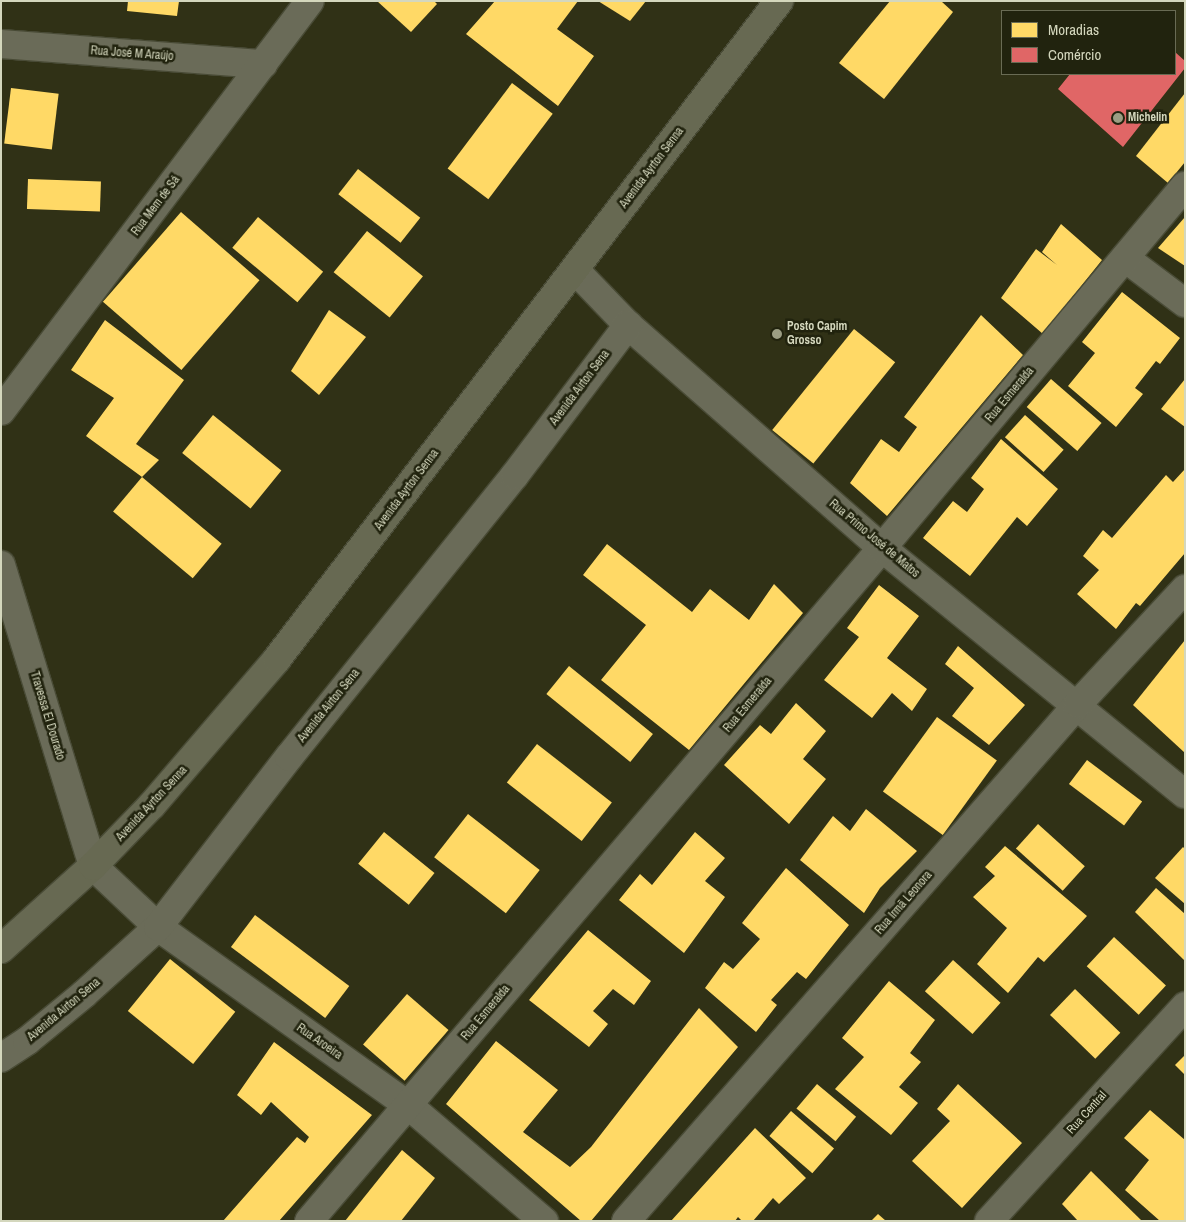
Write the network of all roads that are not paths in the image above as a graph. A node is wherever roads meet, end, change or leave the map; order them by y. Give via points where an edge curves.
1 (310, 1) edge
2 (779, 1) edge
3 (1, 44) edge
4 (263, 64) junction
5 (1185, 186) edge
6 (1125, 258) junction
7 (575, 270) junction
8 (1185, 303) edge
9 (628, 325) junction
10 (1, 411) edge
11 (882, 548) junction
12 (1, 565) edge
13 (1185, 589) edge
14 (1078, 704) junction
15 (1185, 794) edge
16 (93, 866) junction
17 (158, 927) junction
18 (1, 949) edge
19 (1185, 1006) edge
20 (1, 1058) edge
21 (408, 1105) junction
22 (309, 1221) edge
23 (544, 1221) edge
24 (626, 1221) edge
25 (989, 1221) edge

1 - 4 street, Rua Mem de Sá
2 - 7 highway, Avenida Ayrton Senna
3 - 4 street, Rua José M Araújo
4 - 10 street, Rua Mem de Sá
5 - 6 street, Rua Esmeralda
6 - 8 street
6 - 11 street, Rua Esmeralda
7 - 9 street, Rua Primo José de Matos
7 - 16 highway, Avenida Ayrton Senna via 277,659 208,744
9 - 11 street, Rua Primo José de Matos
9 - 17 street, Avenida Airton Sena via 515,475 289,757
11 - 14 street, Rua Primo José de Matos
11 - 21 street, Rua Esmeralda
12 - 16 street, Travessa El Dourado
13 - 14 street, Rua Irmã Leonora
14 - 15 street, Rua Primo José de Matos
14 - 24 street, Rua Irmã Leonora
16 - 17 street, Rua Aroeira
16 - 18 highway, Avenida Ayrton Senna
17 - 20 street, Avenida Airton Sena via 77,1000
17 - 21 street, Rua Aroeira
19 - 25 street, Rua Central
21 - 22 street, Rua Esmeralda
21 - 23 street, Rua Aroeira

